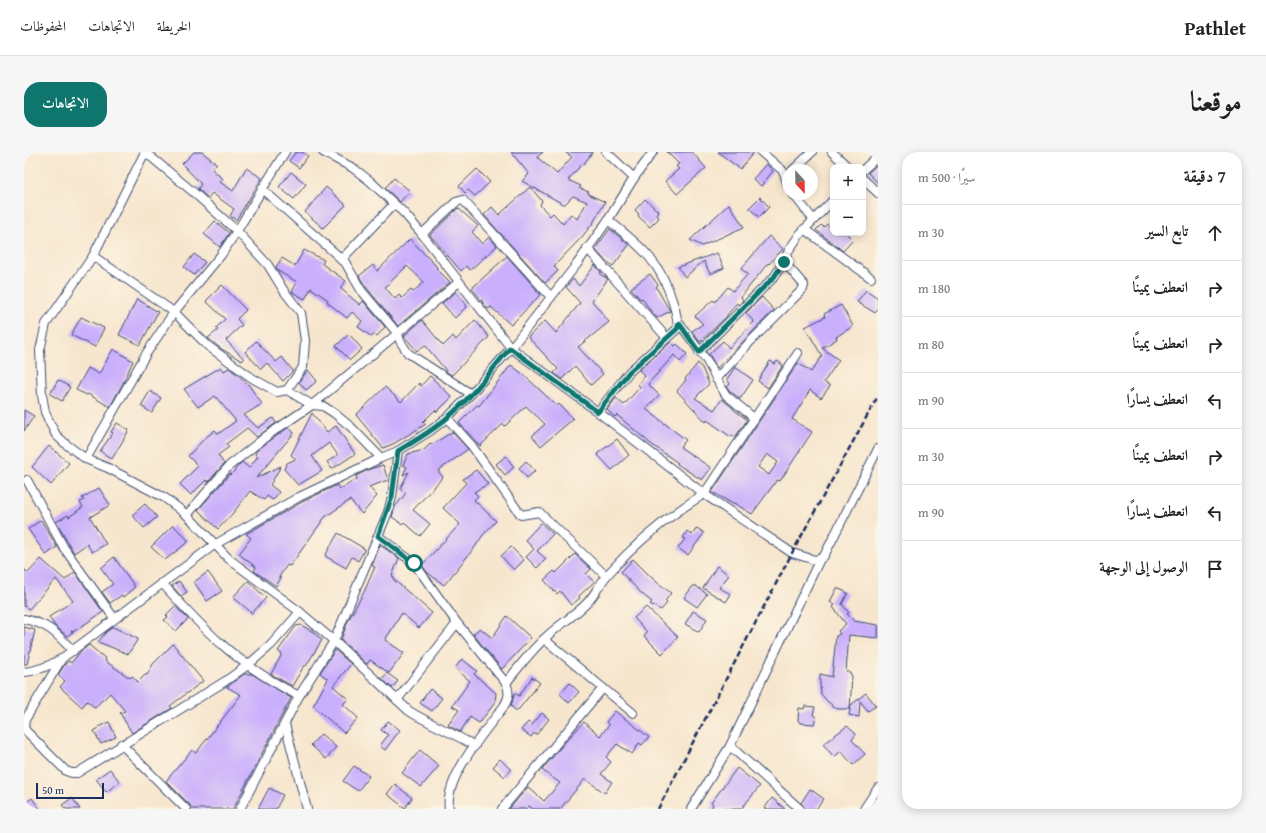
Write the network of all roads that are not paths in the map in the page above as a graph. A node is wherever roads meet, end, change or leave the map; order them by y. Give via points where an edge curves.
1 (145, 152) edge
2 (285, 152) edge
3 (323, 152) edge
4 (606, 152) edge
5 (652, 152) edge
6 (761, 152) edge
7 (812, 152) edge
8 (835, 153) edge
9 (878, 156) edge
10 (799, 164) edge
11 (845, 164) edge
12 (866, 167) edge
13 (782, 170) edge
14 (634, 178) junction
15 (866, 182) edge
16 (262, 189) junction
17 (878, 193) edge
18 (798, 200) edge
19 (830, 203) edge
20 (394, 204) junction
21 (813, 219) junction
22 (608, 220) junction
23 (804, 229) junction
24 (237, 231) junction
25 (422, 234) junction
26 (588, 248) junction
27 (93, 256) junction
28 (341, 260) junction
29 (784, 262) junction
30 (871, 278) dead end
31 (459, 282) junction
32 (551, 297) junction
33 (174, 312) junction
34 (679, 323) junction
35 (398, 334) junction
36 (666, 338) junction
37 (510, 348) junction
38 (699, 352) junction
39 (798, 353) dead end
40 (716, 379) junction
41 (287, 390) junction
42 (471, 394) junction
43 (312, 405) junction
44 (598, 412) junction
45 (447, 418) junction
46 (754, 418) junction
47 (878, 449) edge
48 (398, 451) junction
49 (382, 458) junction
50 (86, 459) junction
51 (27, 480) dead end
52 (704, 494) junction
53 (188, 515) junction
54 (378, 536) junction
55 (214, 545) junction
56 (820, 559) junction
57 (606, 576) junction
58 (162, 583) junction
59 (300, 612) junction
60 (114, 618) junction
61 (24, 619) edge
62 (457, 623) junction
63 (544, 639) junction
64 (334, 641) junction
65 (72, 651) junction
66 (61, 659) junction
67 (248, 665) junction
68 (24, 672) edge
69 (506, 683) junction
70 (602, 688) junction
71 (299, 696) junction
72 (397, 700) junction
73 (633, 713) dead end
74 (286, 724) junction
75 (122, 744) junction
76 (475, 746) junction
77 (730, 746) junction
78 (878, 788) edge
79 (186, 809) edge
80 (240, 809) edge
81 (307, 809) edge
82 (450, 809) edge
83 (502, 809) edge
84 (691, 809) edge
85 (800, 809) edge
86 (864, 809) edge

1 - 24 street
1 - 27 street
2 - 16 street
3 - 20 street via 353,168
4 - 14 street
5 - 14 street
6 - 13 street
7 - 10 street
8 - 11 street
9 - 12 street
14 - 22 street
15 - 17 street
16 - 24 street
16 - 28 street
18 - 21 street
19 - 21 street
20 - 25 street
20 - 28 street
21 - 23 street
22 - 26 street
22 - 34 street via 649,255 656,265 669,289
23 - 29 street
23 - 30 street
24 - 33 street via 221,255
24 - 41 street via 268,265 300,313 305,341 303,367
25 - 31 street
25 - 32 street via 456,202 463,200
26 - 32 street
26 - 36 street
27 - 33 street
27 - 50 street via 46,324 40,350 42,395 49,422 56,435
28 - 35 street via 345,262 370,301
29 - 38 street via 774,277
29 - 40 street via 804,285 803,289
31 - 35 street
31 - 37 street
32 - 37 street
33 - 41 street via 208,346 252,378 277,392
33 - 50 street via 146,354
34 - 36 street via 677,329
34 - 38 street
35 - 42 street via 408,353
35 - 43 street
36 - 44 street via 629,372
37 - 42 street
37 - 44 street
38 - 40 street
39 - 46 street
40 - 46 street via 726,395
41 - 43 street
42 - 45 street
43 - 49 street via 323,406 334,413
43 - 53 street via 229,466
44 - 52 street
45 - 48 street
45 - 57 street via 472,446 520,515 539,512
46 - 52 street
47 - 56 street via 826,553
48 - 49 street
48 - 54 street via 392,497
49 - 55 street via 299,498
50 - 53 street via 165,498
51 - 60 street via 64,548
52 - 56 street via 792,553 812,560
52 - 57 street via 658,526 627,553
53 - 55 street
54 - 62 street via 414,563
54 - 64 street
55 - 58 street
55 - 59 street
56 - 77 street
57 - 63 street via 591,599
58 - 60 street
58 - 67 street via 217,641
59 - 64 street
59 - 67 street via 271,645
60 - 65 street
61 - 65 street via 51,629
62 - 69 street
62 - 72 street
63 - 69 street
63 - 70 street
64 - 71 street
64 - 72 street
65 - 66 street
66 - 68 street via 48,666
66 - 75 street via 25,720 26,730 72,773 77,773
67 - 71 street
67 - 75 street
69 - 76 street via 509,691 508,700
70 - 73 street
70 - 83 street
71 - 74 street
72 - 76 street via 419,717
74 - 80 street
74 - 81 street
75 - 79 street
76 - 82 street via 451,786
77 - 84 street
77 - 85 street
78 - 86 street

